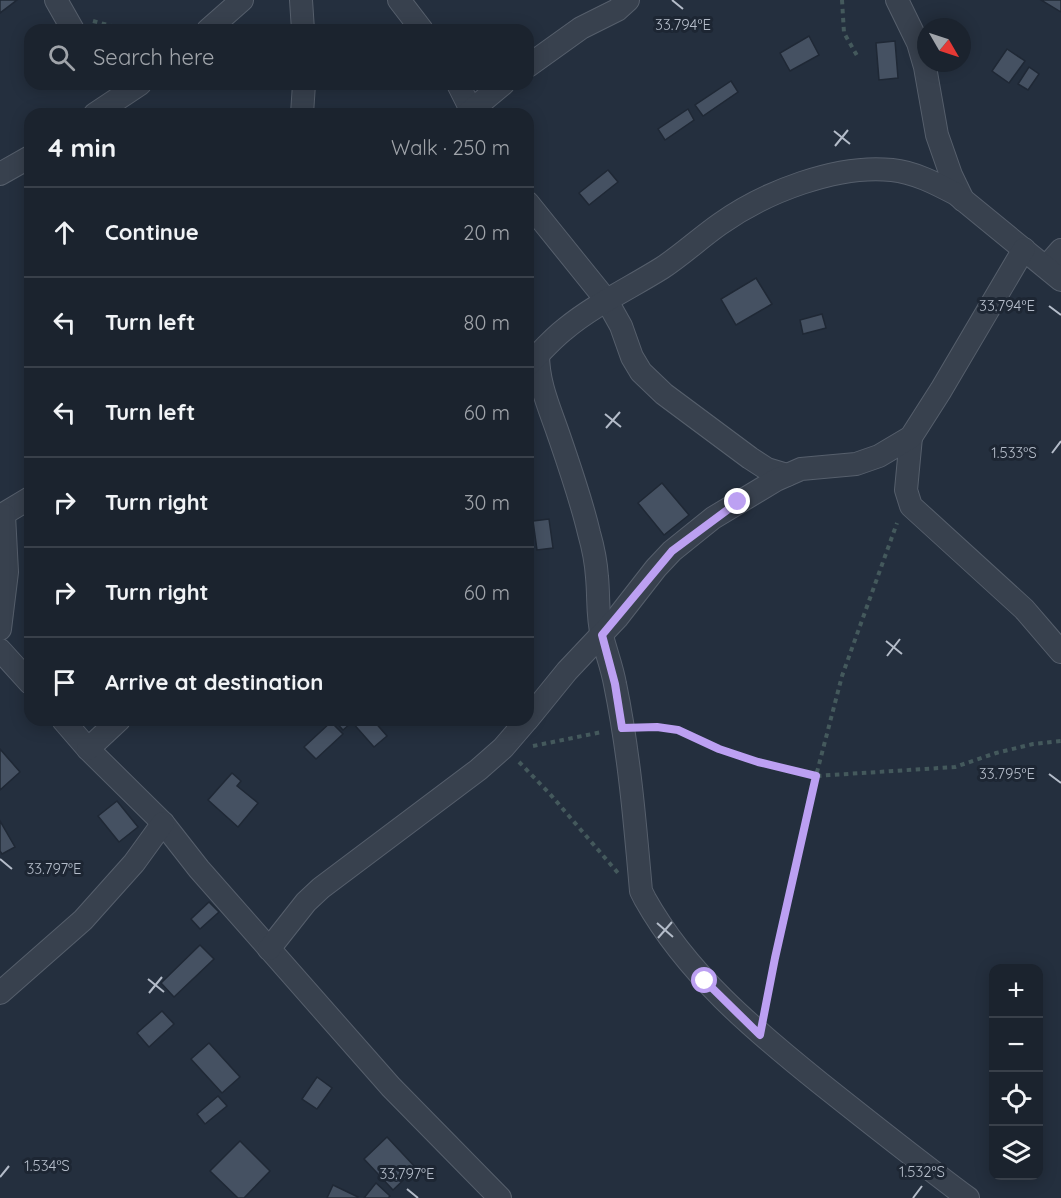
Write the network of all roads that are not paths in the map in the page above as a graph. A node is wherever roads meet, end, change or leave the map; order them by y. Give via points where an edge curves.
1 (242, 0) edge
2 (301, 0) edge
3 (399, 0) edge
4 (628, 0) edge
5 (897, 0) edge
6 (215, 24) edge
7 (303, 24) edge
8 (417, 24) edge
9 (534, 62) edge
10 (126, 90) edge
11 (304, 90) edge
12 (460, 90) edge
13 (496, 90) edge
14 (104, 100) edge
15 (302, 108) edge
16 (468, 108) edge
17 (476, 108) edge
18 (24, 160) edge
19 (0, 174) edge
20 (963, 200) junction
21 (534, 210) edge
22 (1024, 249) junction
23 (1061, 250) edge
24 (1054, 274) edge
25 (607, 301) junction
26 (534, 359) edge
27 (534, 362) edge
28 (911, 437) junction
29 (787, 476) junction
30 (24, 502) edge
31 (2, 515) edge
32 (0, 629) edge
33 (602, 635) junction
34 (0, 650) edge
35 (1061, 652) edge
36 (24, 676) edge
37 (534, 712) edge
38 (68, 726) edge
39 (113, 726) edge
40 (523, 726) edge
41 (88, 749) junction
42 (163, 823) junction
43 (269, 949) junction
44 (0, 993) edge
45 (500, 1198) edge
46 (968, 1198) edge

1 - 6 street
2 - 7 street
3 - 8 street
4 - 9 street
5 - 20 street via 918,43 937,135
10 - 14 street
11 - 15 street
12 - 16 street
13 - 17 street
18 - 19 street
20 - 22 street
20 - 25 street via 939,185 894,170 842,172 786,189 750,206
21 - 25 street
22 - 24 street
22 - 28 street
23 - 24 street
25 - 26 street via 566,328
25 - 29 street via 641,372 664,394 759,465
27 - 33 street via 588,529 598,580
28 - 29 street via 879,456 834,467 801,469
28 - 35 street via 908,501 1024,609
29 - 33 street via 738,502 672,551
30 - 31 street
31 - 32 street via 7,572
33 - 37 street
33 - 46 street via 622,728 641,891 651,909 681,954 760,1035
34 - 36 street
38 - 41 street
39 - 41 street
40 - 43 street via 506,751 321,888
41 - 42 street
42 - 43 street
42 - 44 street via 83,920
43 - 45 street via 391,1087

